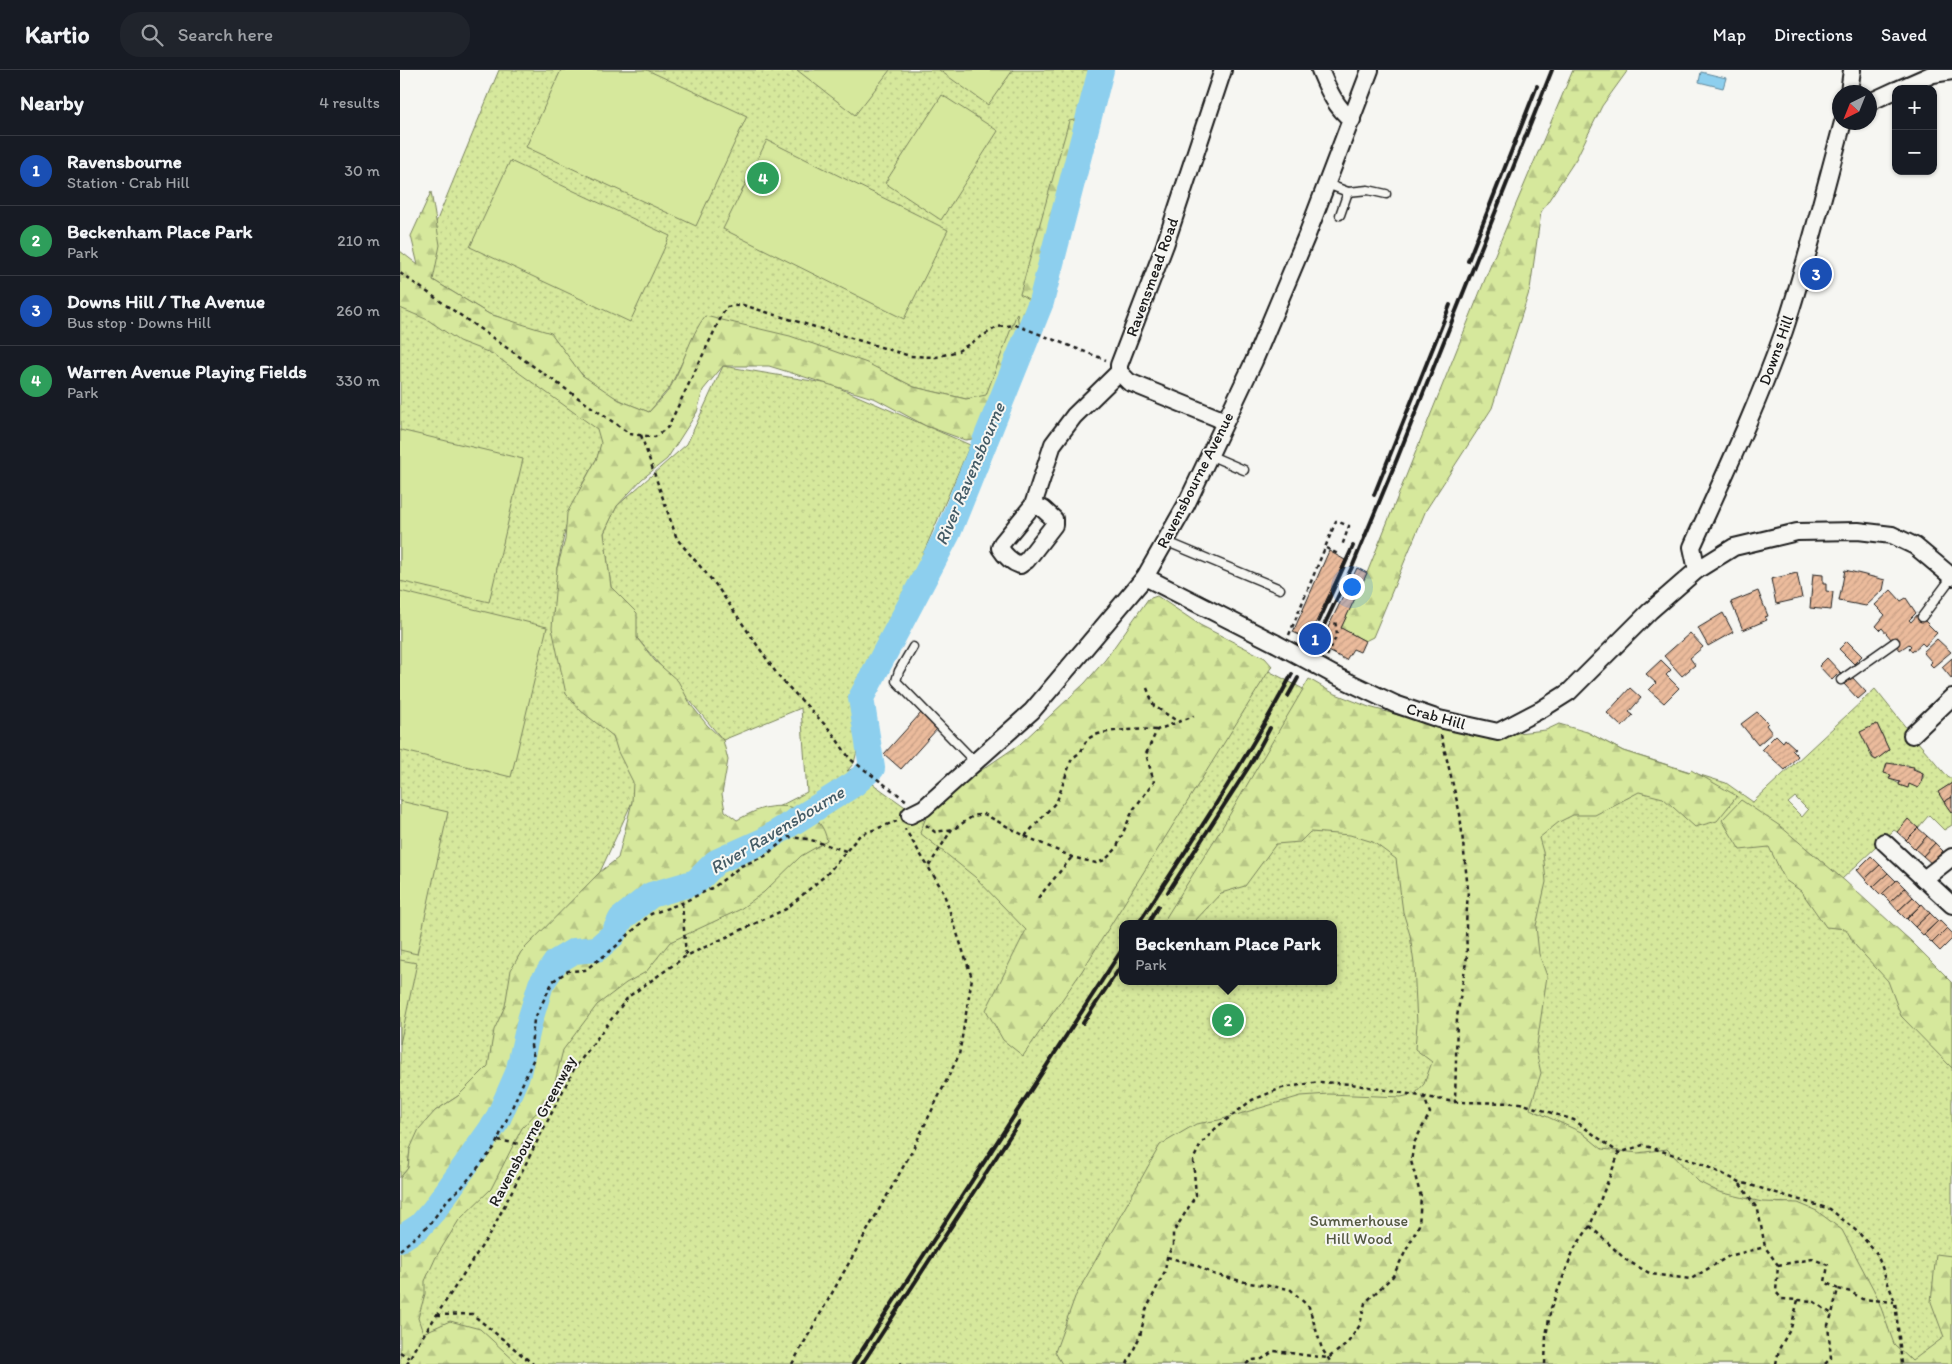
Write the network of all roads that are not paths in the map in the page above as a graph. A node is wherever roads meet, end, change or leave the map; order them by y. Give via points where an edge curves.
1 (1223, 70) edge
2 (1320, 70) edge
3 (1370, 70) edge
4 (1852, 70) edge
5 (1952, 71) edge
6 (1850, 85) edge
7 (1908, 85) edge
8 (1892, 92) edge
9 (1877, 99) edge
10 (1352, 120) junction
11 (1841, 130) edge
12 (1327, 184) junction
13 (1348, 192) junction
14 (1386, 194) dead end
15 (1340, 215) dead end
16 (1119, 368) junction
17 (1225, 421) junction
18 (1209, 455) junction
19 (1244, 470) dead end
20 (1032, 504) dead end
21 (1165, 541) junction
22 (1697, 570) junction
23 (1145, 577) junction
24 (1952, 577) edge
25 (1280, 589) dead end
26 (1922, 617) dead end
27 (1895, 642) dead end
28 (913, 647) dead end
29 (1841, 680) dead end
30 (1952, 697) edge
31 (1912, 735) dead end
32 (975, 762) junction
33 (914, 817) road end
34 (1884, 842) dead end
35 (1952, 857) edge
36 (1924, 879) junction
37 (1952, 905) edge

1 - 16 street, Ravensmead Road via 1165,245
2 - 10 street via 1332,97
3 - 10 street, Ravensbourne Avenue
4 - 6 street
5 - 7 street via 1933,74
8 - 9 street
10 - 12 street, Ravensbourne Avenue
11 - 22 street, Downs Hill via 1784,330 1763,386 1692,547
12 - 13 lane
12 - 17 street, Ravensbourne Avenue via 1254,361
13 - 14 lane via 1363,190
13 - 15 lane
16 - 17 street via 1129,382
16 - 20 street via 1074,416 1053,444
17 - 18 street, Ravensbourne Avenue
18 - 19 lane
18 - 21 street, Ravensbourne Avenue
21 - 23 street, Ravensbourne Avenue
21 - 25 lane
22 - 23 street, Crab Hill, bridge via 1650,611 1569,692 1498,732 1438,719 1394,704 1336,676 1282,640
22 - 24 street, Crab Hill via 1734,547 1797,532 1850,531 1892,535 1915,546
23 - 32 street, Ravensbourne Avenue via 1032,712
24 - 26 lane
27 - 29 lane
28 - 32 lane via 896,681
30 - 31 street
32 - 33 street, Ravensbourne Avenue
34 - 36 street
35 - 36 street
36 - 37 street

